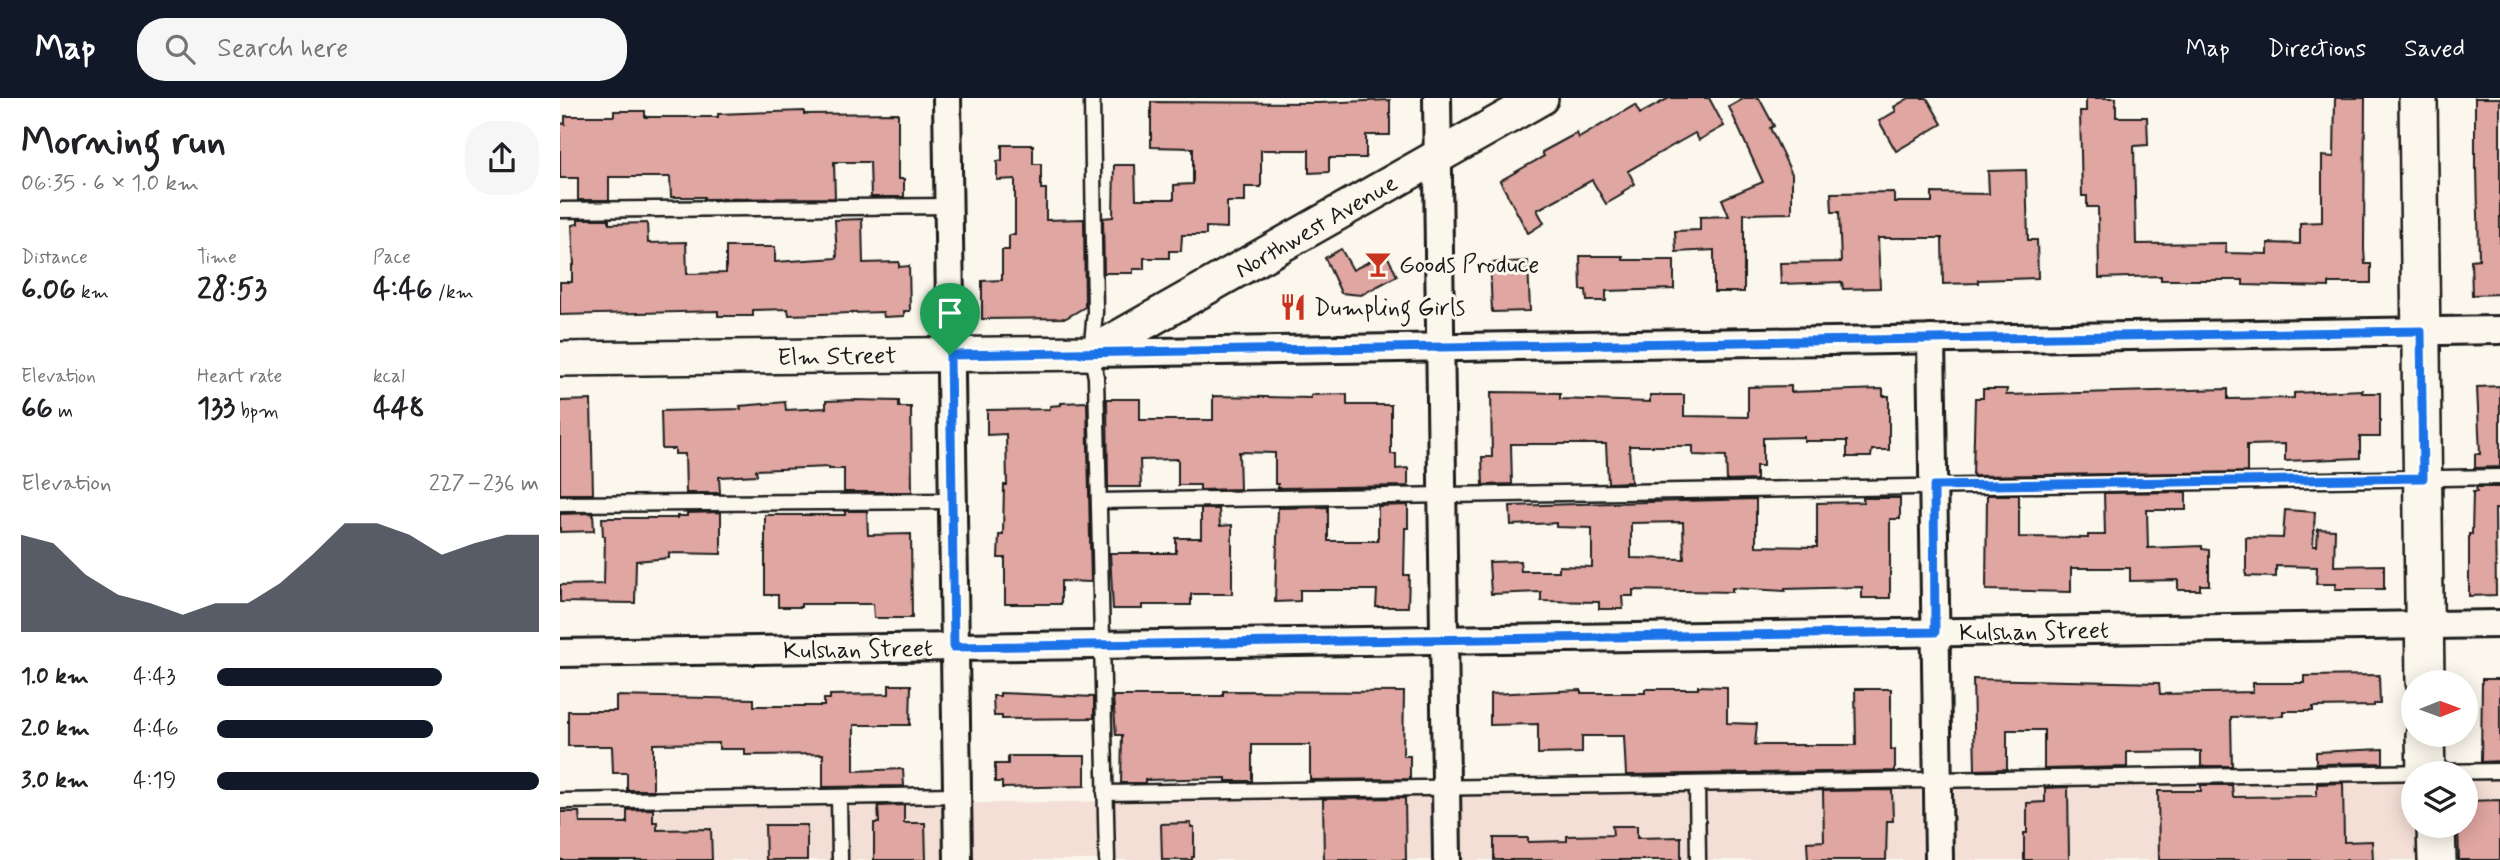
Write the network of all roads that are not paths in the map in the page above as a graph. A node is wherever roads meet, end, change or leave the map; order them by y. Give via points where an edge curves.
1 (947, 98) edge
2 (1092, 98) edge
3 (1437, 98) edge
4 (1541, 98) edge
5 (2418, 98) edge
6 (1437, 156) junction
7 (948, 205) junction
8 (560, 210) edge
9 (2500, 330) edge
10 (2421, 331) junction
11 (1931, 340) junction
12 (1440, 348) junction
13 (1091, 353) junction
14 (950, 355) junction
15 (560, 359) edge
16 (2500, 477) edge
17 (2423, 478) junction
18 (1934, 486) junction
19 (1442, 495) junction
20 (952, 501) junction
21 (1099, 501) junction
22 (560, 504) edge
23 (2500, 624) edge
24 (2424, 625) junction
25 (1935, 632) junction
26 (1444, 640) junction
27 (1102, 645) junction
28 (954, 647) junction
29 (560, 653) edge
30 (2425, 670) edge
31 (2500, 771) edge
32 (2478, 772) edge
33 (2401, 773) edge
34 (1938, 780) junction
35 (1697, 784) junction
36 (1446, 788) junction
37 (1105, 793) junction
38 (957, 795) junction
39 (839, 797) junction
40 (560, 802) edge
41 (2414, 838) edge
42 (2437, 838) edge
43 (840, 860) edge
44 (958, 860) edge
45 (1107, 860) edge
46 (1447, 860) edge
47 (1698, 860) edge
48 (1938, 860) edge
49 (2414, 860) edge
50 (2437, 860) edge

1 - 7 street
2 - 13 lane via 1095,312
3 - 6 street
4 - 6 street, Northwest Avenue
5 - 10 main road
6 - 12 street
6 - 13 street, Northwest Avenue
7 - 8 lane
7 - 14 street
9 - 10 street, Elm Street
10 - 11 street, Elm Street
10 - 17 main road
11 - 12 street, Elm Street
11 - 18 street
12 - 13 street, Elm Street
12 - 19 street
13 - 14 street, Elm Street
13 - 21 lane via 1096,377
14 - 15 street, Elm Street
14 - 20 street
16 - 17 lane
17 - 18 lane
17 - 24 main road
18 - 19 lane
18 - 25 street
19 - 21 lane
19 - 26 street
20 - 22 lane
20 - 28 street
21 - 27 lane
23 - 24 street, Kulshan Street
24 - 25 street, Kulshan Street
24 - 30 main road
25 - 26 street, Kulshan Street
25 - 34 street
26 - 27 street, Kulshan Street
26 - 36 street
27 - 28 street, Kulshan Street
27 - 37 lane
28 - 29 street, Kulshan Street
28 - 38 street
31 - 32 lane
33 - 34 lane
34 - 35 lane
34 - 48 street
35 - 36 lane
35 - 47 lane
36 - 37 lane
36 - 46 street
37 - 45 lane
38 - 39 lane
38 - 44 street
39 - 40 lane
39 - 43 lane
41 - 49 main road
42 - 50 main road

